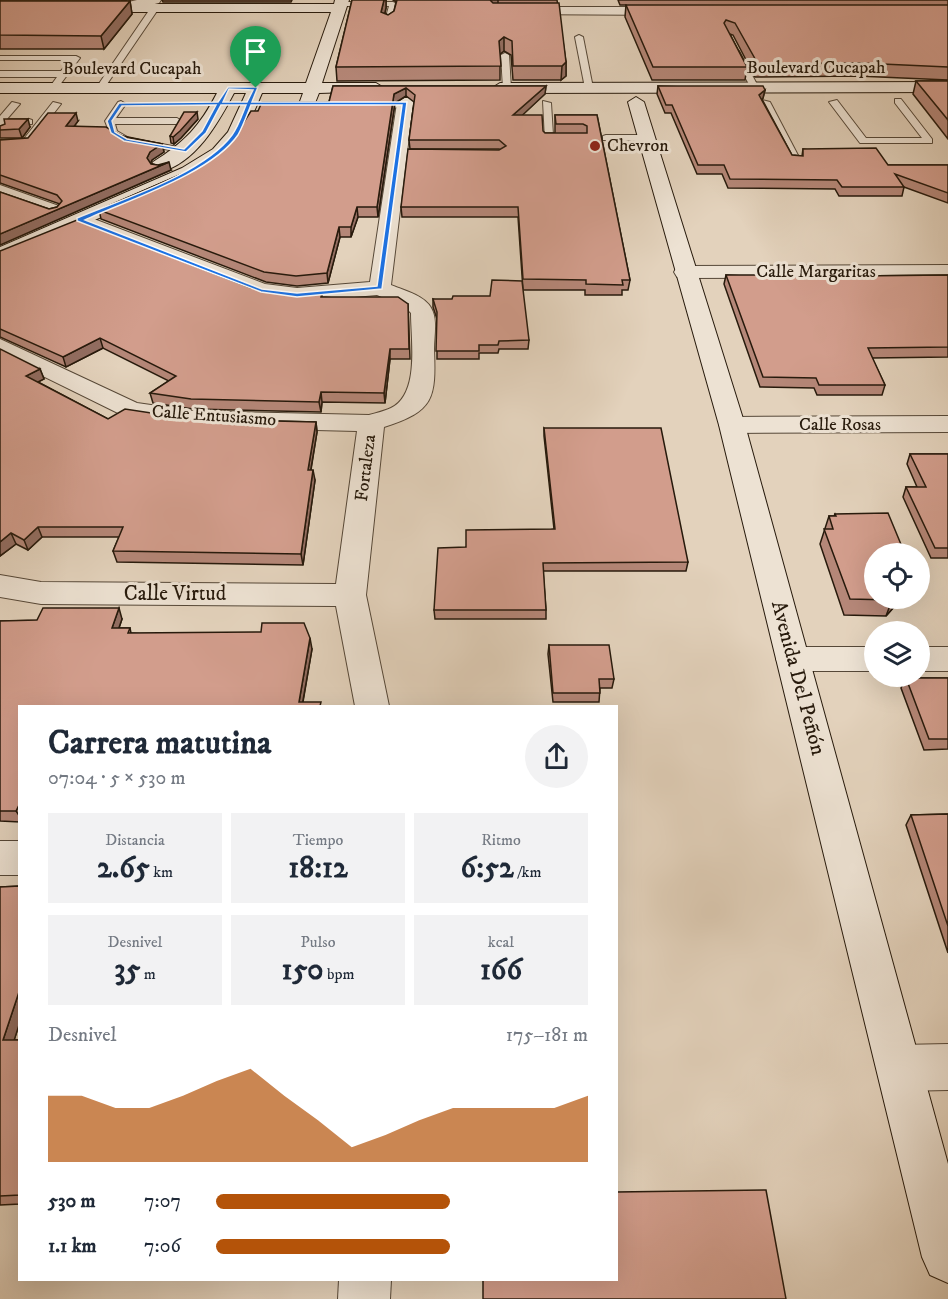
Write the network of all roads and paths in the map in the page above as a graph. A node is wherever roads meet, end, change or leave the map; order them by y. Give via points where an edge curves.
1 (154, 4) edge
2 (340, 4) edge
3 (531, 5) edge
4 (0, 8) edge
5 (498, 11) edge
6 (680, 11) edge
7 (388, 24) edge
8 (579, 37) dead end
9 (732, 45) edge
10 (505, 55) edge
11 (0, 58) edge
12 (0, 74) edge
13 (63, 74) junction
14 (948, 87) edge
15 (0, 88) edge
16 (100, 88) junction
17 (461, 88) edge
18 (507, 88) junction
19 (589, 88) junction
20 (754, 88) junction
21 (309, 95) junction
22 (54, 96) junction
23 (224, 96) junction
24 (253, 96) junction
25 (483, 98) junction
26 (898, 101) junction
27 (948, 101) edge
28 (636, 102) junction
29 (765, 102) junction
30 (834, 102) junction
31 (405, 103) junction
32 (546, 103) junction
33 (7, 104) edge
34 (121, 104) junction
35 (110, 121) junction
36 (177, 121) edge
37 (0, 122) edge
38 (43, 122) junction
39 (582, 138) edge
40 (606, 138) dead end
41 (646, 138) junction
42 (0, 143) edge
43 (186, 151) junction
44 (796, 161) edge
45 (116, 184) edge
46 (0, 191) edge
47 (52, 210) junction
48 (76, 210) junction
49 (31, 218) edge
50 (0, 255) edge
51 (685, 272) junction
52 (948, 272) edge
53 (380, 288) junction
54 (0, 346) edge
55 (371, 423) junction
56 (948, 424) edge
57 (732, 425) junction
58 (0, 586) edge
59 (350, 595) junction
60 (793, 659) junction
61 (864, 659) edge
62 (930, 659) edge
63 (948, 659) edge
64 (372, 705) edge
65 (0, 858) edge
66 (18, 858) edge
67 (900, 1068) junction
68 (948, 1068) edge
69 (948, 1257) edge
70 (365, 1281) edge
71 (364, 1299) edge

1 - 2 street
1 - 4 street via 120,8
1 - 16 lane
2 - 7 lane via 393,4
2 - 21 street
3 - 5 street
3 - 6 street
8 - 19 lane
9 - 20 lane
10 - 18 lane
11 - 13 lane via 76,57
12 - 13 lane
13 - 22 lane
14 - 20 street, Boulevard Cucapah
15 - 22 street, Boulevard Cucapah
16 - 22 street, Boulevard Cucapah
16 - 23 street, Boulevard Cucapah
17 - 21 street, Boulevard Cucapah
18 - 19 street, Boulevard Cucapah
18 - 25 street, Boulevard Cucapah
19 - 20 street, Boulevard Cucapah
21 - 24 street, Boulevard Cucapah
21 - 31 street, Boulevard Cucapah
22 - 33 street, Boulevard Cucapah
22 - 34 street, Boulevard Cucapah
22 - 38 lane
23 - 24 street, Boulevard Cucapah
23 - 34 street, Boulevard Cucapah
23 - 43 street via 204,132
24 - 48 street via 236,134 219,153 189,172
25 - 31 street, Boulevard Cucapah
25 - 32 street, Boulevard Cucapah
26 - 27 street, Boulevard Cucapah
26 - 30 street, Boulevard Cucapah
26 - 30 lane via 929,141 863,141
28 - 29 street, Boulevard Cucapah
28 - 32 street, Boulevard Cucapah
28 - 41 street, Avenida Del Peñón
29 - 30 street, Boulevard Cucapah
29 - 44 lane
31 - 53 street via 404,154
32 - 39 lane via 548,138
33 - 37 lane
34 - 35 lane
35 - 36 lane
35 - 43 lane via 113,132 126,140
37 - 38 lane
38 - 42 lane via 26,143
40 - 41 lane
41 - 51 street, Avenida Del Peñón
43 - 45 street
46 - 47 street
47 - 48 street
47 - 49 street
48 - 50 street
48 - 53 street via 261,290 297,295
51 - 52 street, Calle Margaritas
51 - 57 street, Avenida Del Peñón
53 - 55 street, Fortaleza via 413,302 422,312 423,385 416,400 402,413
54 - 55 street, Calle Entusiasmo via 131,410 194,419
55 - 59 street, Fortaleza
56 - 57 street, Calle Rosas
57 - 60 street, Avenida Del Peñón
58 - 59 street, Calle Virtud via 41,593
59 - 64 street, Fortaleza
60 - 61 street
60 - 67 street, Avenida Del Peñón
62 - 63 street
65 - 66 street
67 - 68 street
67 - 69 street, Avenida Del Peñón
70 - 71 street

